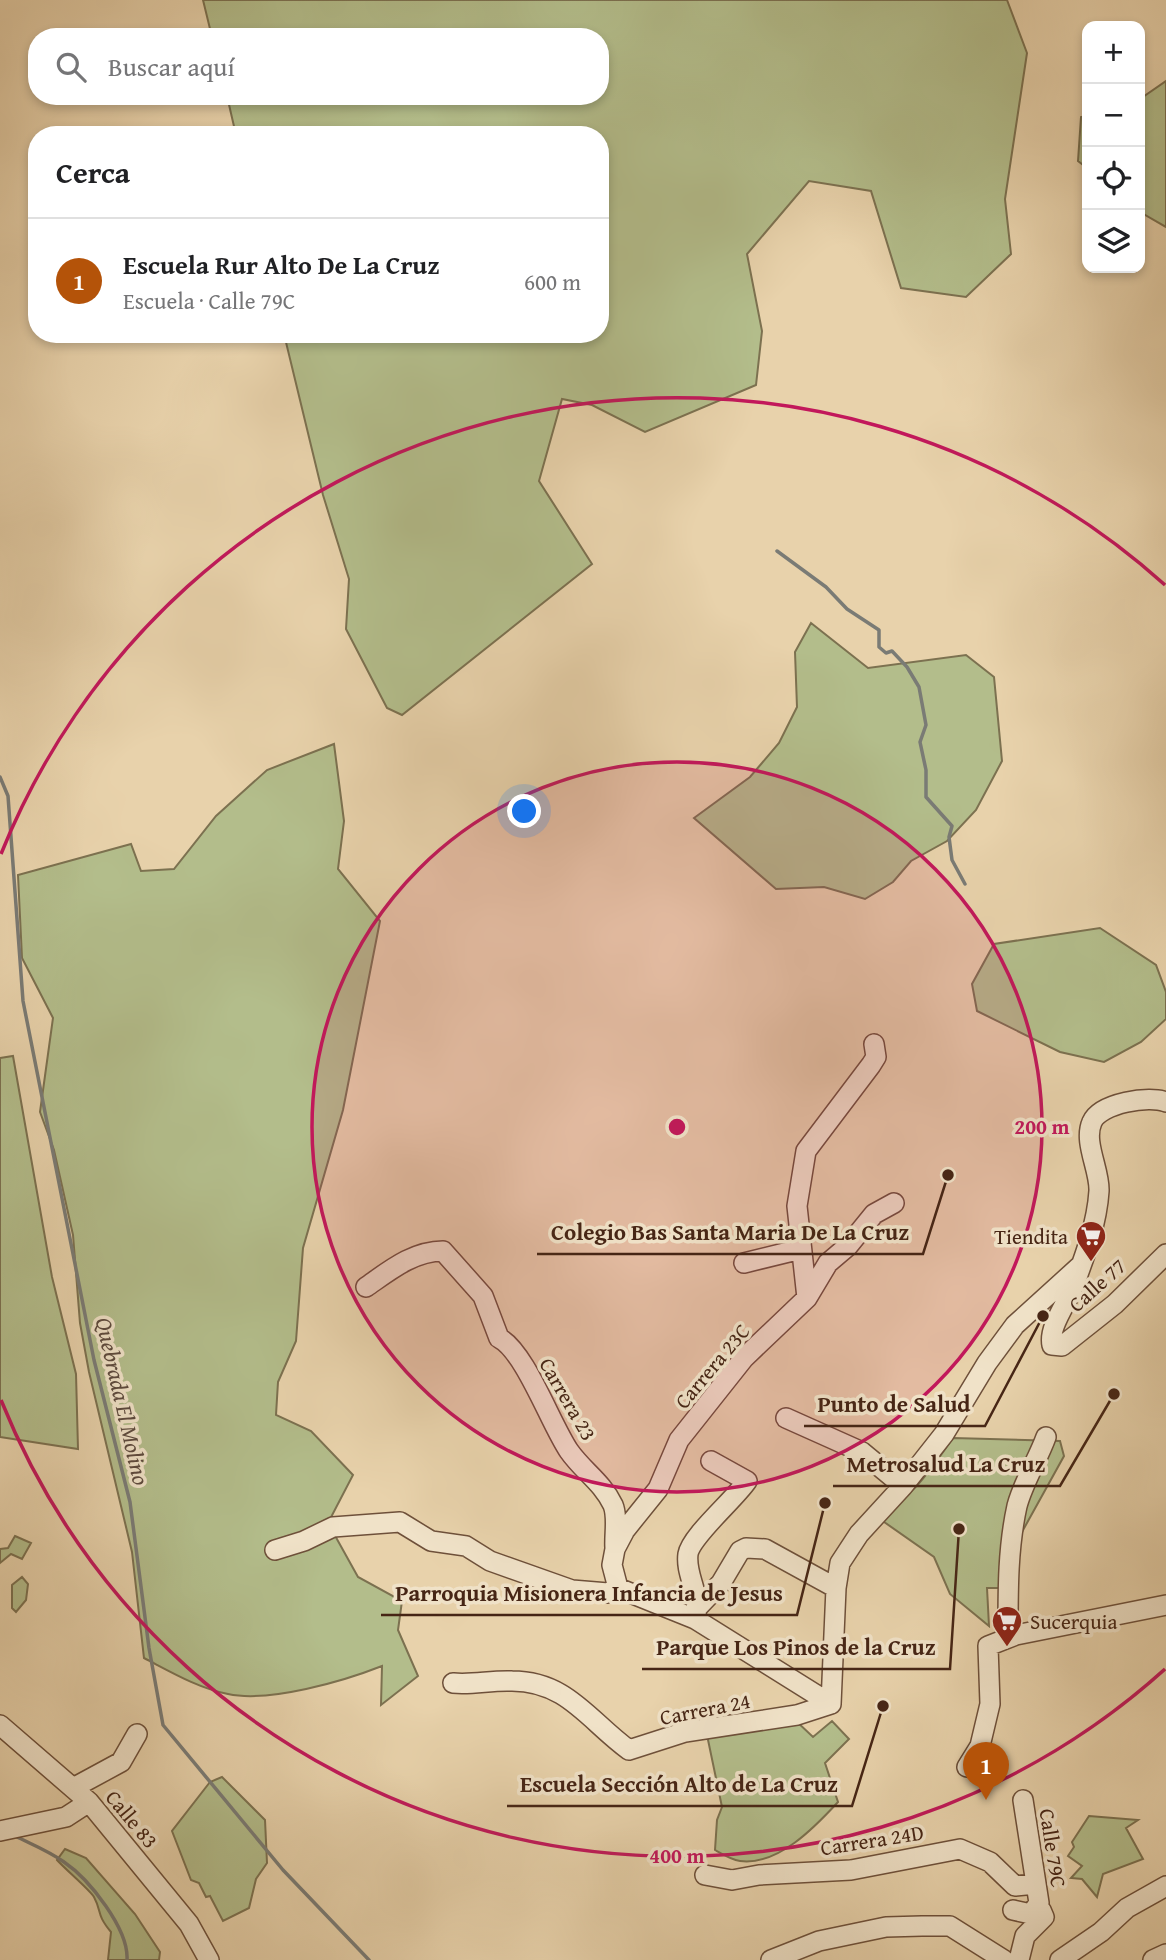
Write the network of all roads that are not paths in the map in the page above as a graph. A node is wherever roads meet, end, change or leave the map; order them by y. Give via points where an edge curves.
1 (874, 1044) dead end
2 (1166, 1102) edge
3 (894, 1203) dead end
4 (801, 1249) junction
5 (1166, 1254) edge
6 (744, 1263) dead end
7 (1080, 1266) junction
8 (366, 1287) dead end
9 (807, 1298) junction
10 (786, 1418) dead end
11 (1046, 1437) dead end
12 (710, 1461) dead end
13 (904, 1486) junction
14 (615, 1549) junction
15 (275, 1550) dead end
16 (618, 1588) junction
17 (836, 1588) junction
18 (1166, 1605) edge
19 (697, 1613) junction
20 (1016, 1635) junction
21 (453, 1683) dead end
22 (831, 1704) junction
23 (0, 1725) edge
24 (137, 1734) dead end
25 (967, 1767) dead end
26 (73, 1788) junction
27 (1023, 1800) dead end
28 (89, 1802) junction
29 (5, 1829) edge
30 (705, 1875) dead end
31 (1035, 1884) junction
32 (1166, 1886) edge
33 (1166, 1954) edge
34 (209, 1960) edge
35 (771, 1960) edge
36 (1004, 1960) edge
37 (1019, 1960) edge
38 (1060, 1960) edge
39 (1153, 1960) edge

1 - 4 street via 876,1057 871,1065 806,1151 797,1206
2 - 7 street, Calle 77 via 1154,1098 1121,1104 1092,1122 1090,1135 1099,1179 1097,1214
3 - 9 street, Carrera 23C via 874,1214 828,1263
4 - 6 street
4 - 9 street
5 - 7 street, Calle 77 via 1115,1304 1056,1347 1051,1336
7 - 13 street via 1015,1325
8 - 14 street, Carrera 23 via 397,1264 434,1251 443,1251 467,1276 483,1296 499,1338 508,1342 529,1376 557,1433 605,1489 614,1509
9 - 14 street, Carrera 23C via 744,1358 679,1440 658,1489
10 - 13 street via 862,1452
11 - 20 street via 1018,1504 1012,1541 1008,1630
12 - 19 street via 747,1481 735,1500 693,1542 688,1555
13 - 17 street via 859,1534 840,1563
14 - 16 street via 612,1565
15 - 16 street via 333,1527 400,1522 431,1542 466,1546 490,1561 572,1590 608,1593
16 - 19 street
17 - 19 street via 765,1549 740,1551
17 - 22 street
18 - 20 street
19 - 22 street
20 - 25 street via 988,1646 990,1704 981,1746
21 - 22 street, Carrera 24 via 512,1680 549,1688 575,1700 629,1750 685,1732 797,1715
23 - 26 street, Calle 83
24 - 26 street via 121,1762
26 - 28 street, Calle 83
27 - 31 street, Calle 79C
28 - 29 street via 66,1817
28 - 34 street, Calle 83 via 189,1923
30 - 31 street, Carrera 24D via 732,1880 851,1870 960,1849 990,1862 1015,1886
31 - 37 street, Calle 79C via 1039,1903 1022,1912 1041,1910 1044,1917 1025,1936
32 - 38 street via 1127,1908
33 - 39 street
35 - 36 street via 819,1941 886,1927 922,1926 950,1926

